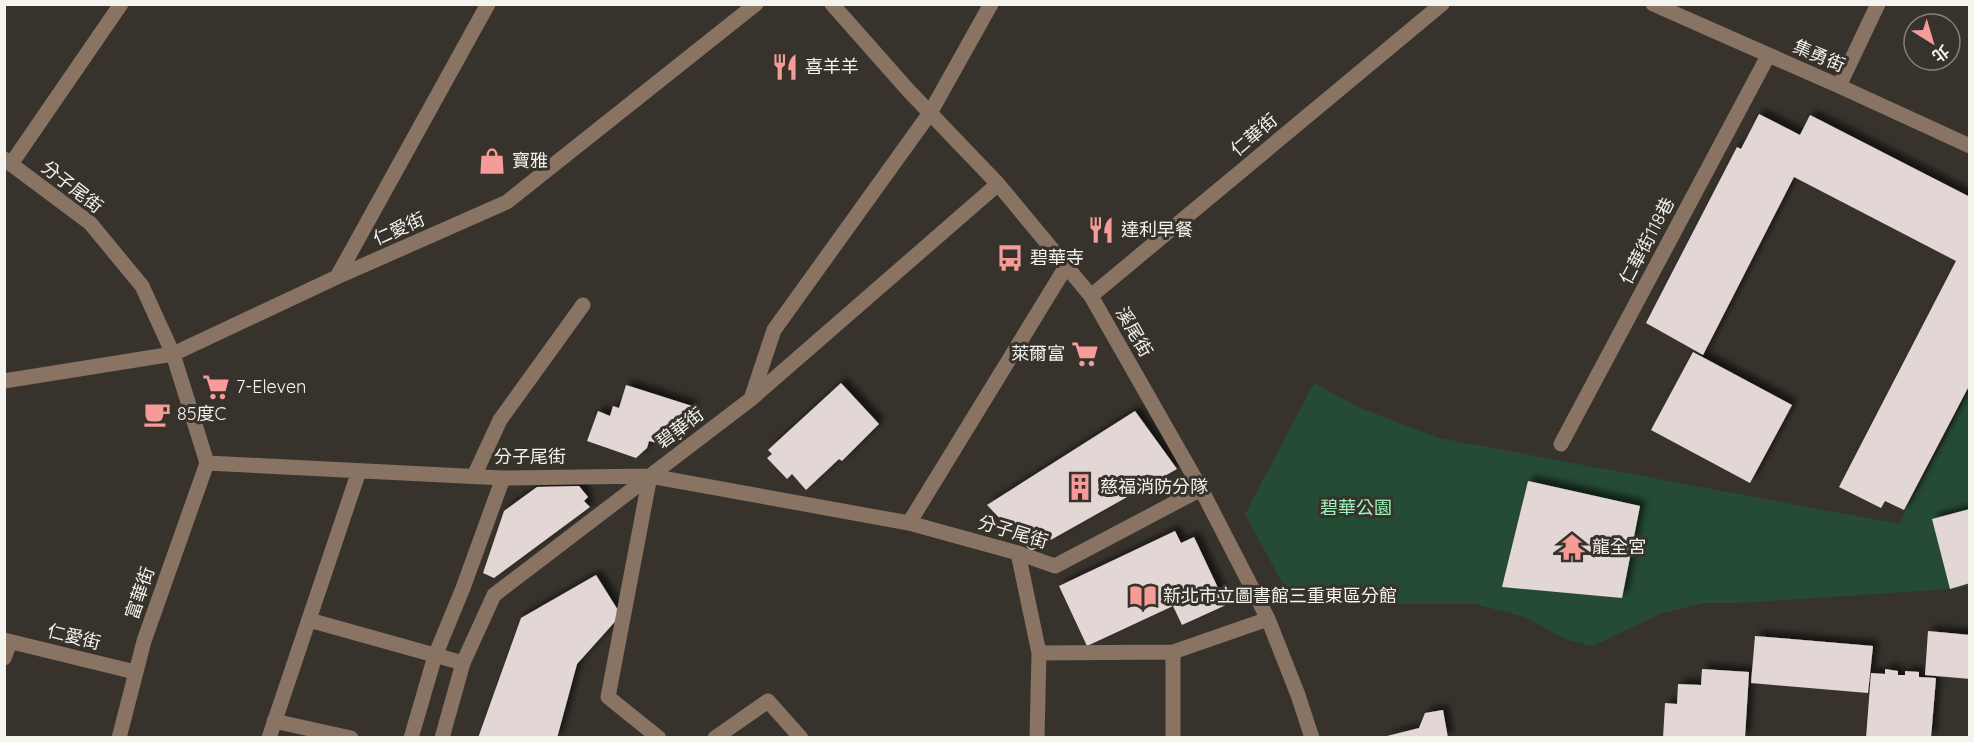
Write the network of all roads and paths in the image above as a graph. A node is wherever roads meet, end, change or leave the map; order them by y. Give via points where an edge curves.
1 (121, 4) edge
2 (488, 4) edge
3 (756, 4) edge
4 (832, 4) edge
5 (1443, 4) edge
6 (1653, 4) edge
7 (1878, 4) edge
8 (991, 5) edge
9 (1768, 56) junction
10 (1839, 86) junction
11 (930, 113) junction
12 (1970, 146) edge
13 (8, 162) edge
14 (998, 184) junction
15 (1067, 265) junction
16 (337, 277) junction
17 (1091, 296) junction
18 (583, 305) dead end
19 (173, 354) junction
20 (4, 381) edge
21 (751, 399) junction
22 (1561, 444) dead end
23 (207, 463) junction
24 (359, 471) junction
25 (474, 476) junction
26 (650, 476) junction
27 (503, 478) junction
28 (1201, 489) junction
29 (909, 523) junction
30 (1018, 553) junction
31 (1268, 619) junction
32 (309, 620) junction
33 (7, 641) edge
34 (1173, 652) junction
35 (1039, 653) junction
36 (435, 656) junction
37 (4, 658) edge
38 (463, 663) junction
39 (135, 672) junction
40 (274, 721) junction
41 (118, 738) edge
42 (269, 738) edge
43 (351, 738) edge
44 (411, 738) edge
45 (442, 738) edge
46 (659, 738) edge
47 (715, 738) edge
48 (801, 738) edge
49 (1037, 738) edge
50 (1173, 738) edge
51 (1312, 738) edge

1 - 13 street
2 - 16 street
3 - 16 street, 仁愛街 via 507,202
4 - 11 street, 溪尾街
5 - 17 street, 仁華街
6 - 9 street, 集勇街
7 - 10 street
8 - 11 street
9 - 10 street, 集勇街
9 - 22 street, 仁華街118巷
10 - 12 street, 集勇街
11 - 14 street, 溪尾街
11 - 21 street via 774,330
13 - 19 street, 分子尾街 via 90,223 142,286
14 - 15 street, 溪尾街
14 - 21 street, 碧華街
15 - 17 street, 溪尾街
15 - 29 street
16 - 19 street, 仁愛街
17 - 28 street, 溪尾街
18 - 25 street via 500,420
19 - 20 street, 仁愛街
19 - 23 street, 分子尾街
21 - 26 street, 碧華街
23 - 24 street, 分子尾街
23 - 39 street, 富華街
24 - 25 street, 分子尾街
24 - 32 street
25 - 27 street, 分子尾街
26 - 27 street, 分子尾街
26 - 29 street, 分子尾街
26 - 38 street, 碧華街 via 494,595
26 - 46 street via 608,697
27 - 36 street
28 - 30 street, 分子尾街 via 1055,566
28 - 31 street, 溪尾街
29 - 30 street, 分子尾街
30 - 35 street
31 - 34 street
31 - 51 street, 溪尾街
32 - 36 street
32 - 40 street
33 - 37 street
33 - 39 street, 仁愛街
34 - 35 street
34 - 50 street
35 - 49 street
36 - 38 street
36 - 44 street
38 - 45 street, 碧華街
39 - 41 street, 富華街
40 - 42 street
40 - 43 street
47 - 48 street via 768,701

